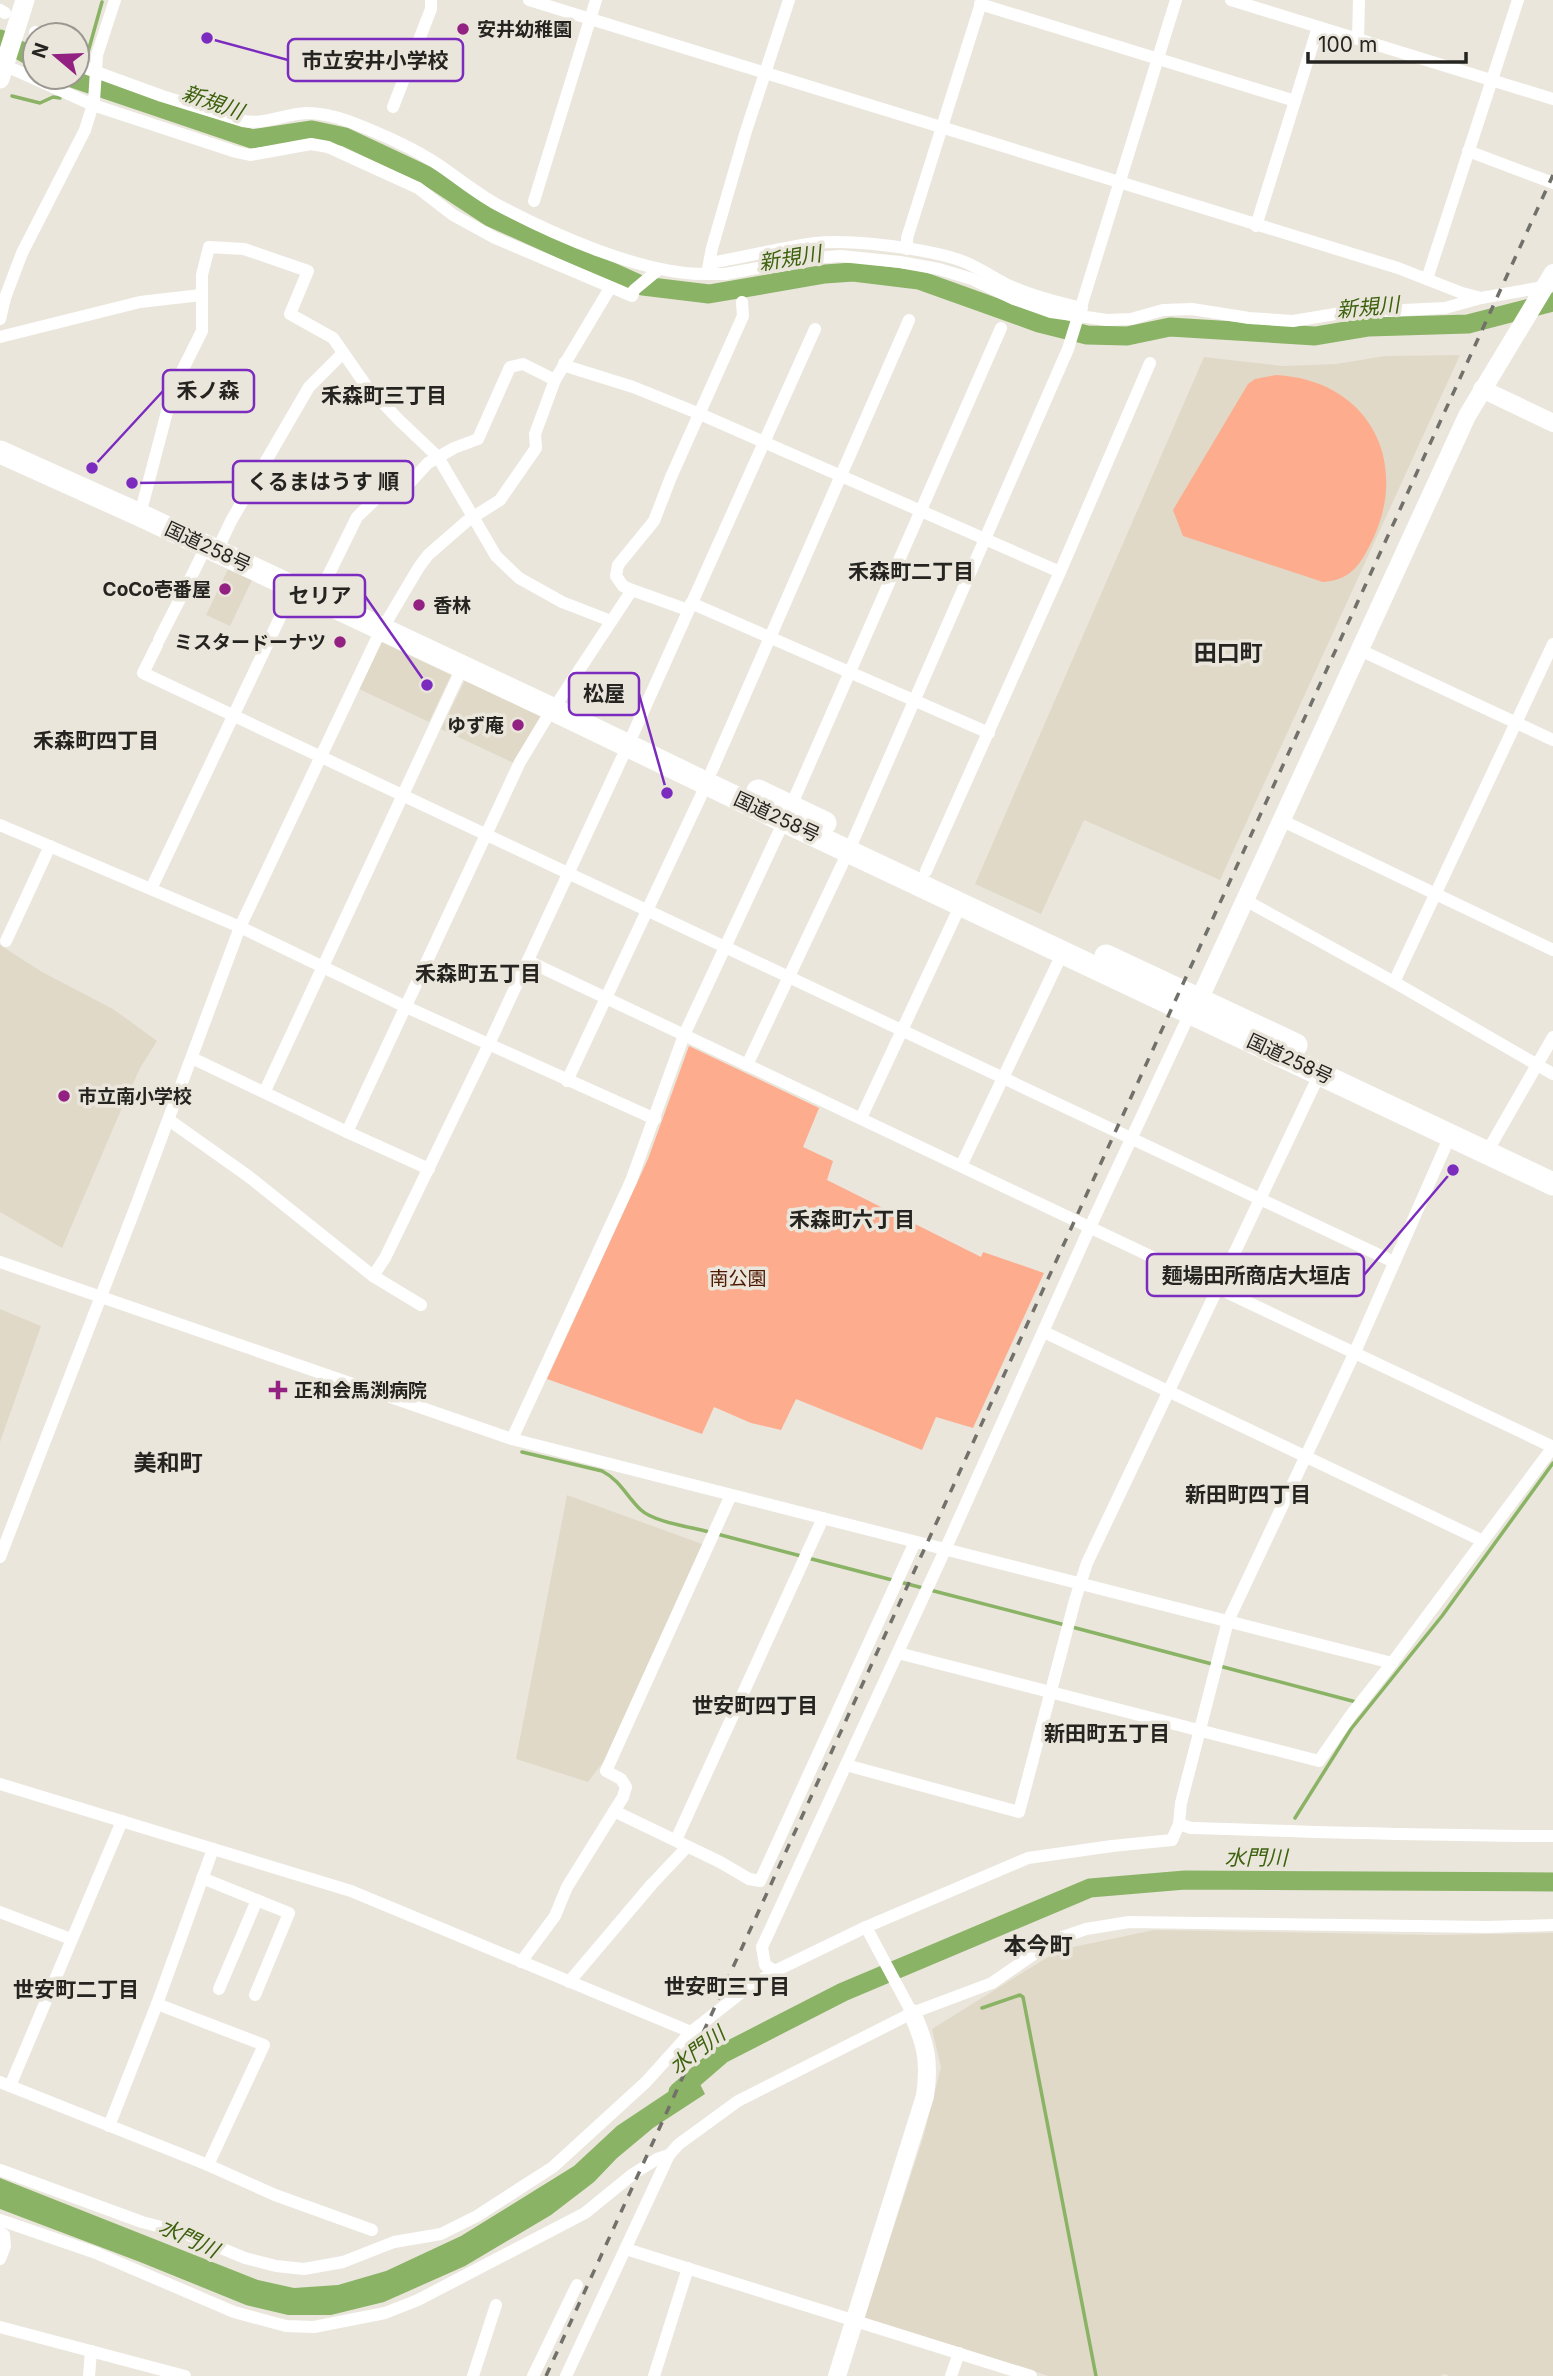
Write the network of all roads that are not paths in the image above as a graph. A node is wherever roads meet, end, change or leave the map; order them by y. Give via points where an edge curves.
1 (25, 0) edge
2 (115, 0) edge
3 (431, 0) edge
4 (529, 0) edge
5 (596, 0) edge
6 (789, 0) edge
7 (1176, 0) edge
8 (1231, 0) edge
9 (1359, 0) edge
10 (1518, 0) edge
11 (981, 2) edge
12 (590, 19) junction
13 (1318, 27) junction
14 (1358, 39) junction
15 (1158, 58) junction
16 (4, 68) edge
17 (91, 72) edge
18 (766, 73) junction
19 (96, 74) junction
20 (1490, 80) junction
21 (1553, 99) edge
22 (1295, 101) junction
23 (93, 103) junction
24 (393, 107) dead end
25 (942, 127) junction
26 (1468, 151) junction
27 (1119, 183) junction
28 (1553, 183) edge
29 (534, 201) dead end
30 (1255, 226) junction
31 (907, 249) junction
32 (708, 268) junction
33 (657, 271) junction
34 (1427, 279) junction
35 (1548, 286) edge
36 (610, 288) junction
37 (201, 295) junction
38 (1481, 298) junction
39 (742, 302) dead end
40 (1080, 315) junction
41 (0, 319) edge
42 (909, 320) dead end
43 (1001, 328) dead end
44 (815, 329) dead end
45 (0, 337) edge
46 (342, 354) junction
47 (564, 363) junction
48 (1150, 363) dead end
49 (555, 380) junction
50 (1482, 389) junction
51 (700, 414) junction
52 (1553, 423) edge
53 (0, 437) edge
54 (764, 442) junction
55 (0, 452) edge
56 (438, 457) junction
57 (843, 476) junction
58 (143, 503) junction
59 (921, 511) junction
60 (474, 516) junction
61 (984, 539) junction
62 (214, 543) junction
63 (1060, 572) junction
64 (323, 586) junction
65 (294, 588) junction
66 (632, 590) junction
67 (690, 607) junction
68 (611, 621) junction
69 (385, 623) junction
70 (771, 638) junction
71 (1553, 644) edge
72 (1360, 650) junction
73 (462, 668) junction
74 (850, 673) junction
75 (914, 700) junction
76 (556, 704) junction
77 (234, 714) junction
78 (1516, 722) junction
79 (989, 733) junction
80 (631, 739) junction
81 (1553, 740) edge
82 (321, 755) junction
83 (709, 776) junction
84 (403, 794) junction
85 (788, 814) junction
86 (1283, 821) junction
87 (3, 826) edge
88 (486, 835) junction
89 (0, 840) edge
90 (851, 844) junction
91 (50, 846) junction
92 (926, 871) junction
93 (569, 873) junction
94 (151, 889) junction
95 (1434, 894) junction
96 (1245, 900) junction
97 (961, 904) junction
98 (648, 909) junction
99 (240, 927) junction
100 (6, 941) dead end
101 (726, 947) junction
102 (1553, 950) edge
103 (1063, 952) junction
104 (528, 961) junction
105 (322, 966) junction
106 (789, 978) junction
107 (1394, 982) junction
108 (606, 997) junction
109 (404, 1006) junction
110 (1195, 1006) junction
111 (902, 1031) junction
112 (684, 1035) junction
113 (1553, 1037) edge
114 (489, 1044) junction
115 (192, 1058) junction
116 (747, 1065) junction
117 (1537, 1065) junction
118 (1320, 1073) junction
119 (1553, 1074) edge
120 (1004, 1078) junction
121 (567, 1081) junction
122 (265, 1091) junction
123 (860, 1118) junction
124 (655, 1119) junction
125 (169, 1120) junction
126 (347, 1132) junction
127 (1450, 1136) junction
128 (1132, 1139) junction
129 (1490, 1145) junction
130 (961, 1166) junction
131 (1553, 1167) edge
132 (429, 1168) junction
133 (1553, 1184) edge
134 (1260, 1200) junction
135 (1090, 1227) junction
136 (0, 1262) edge
137 (1394, 1262) junction
138 (373, 1276) junction
139 (1219, 1287) junction
140 (100, 1297) junction
141 (421, 1305) dead end
142 (1044, 1332) junction
143 (1356, 1352) junction
144 (1169, 1392) junction
145 (512, 1439) junction
146 (1553, 1447) edge
147 (1306, 1456) junction
148 (731, 1495) junction
149 (823, 1518) junction
150 (1483, 1541) junction
151 (915, 1542) junction
152 (945, 1550) junction
153 (0, 1557) edge
154 (1080, 1583) junction
155 (1228, 1621) junction
156 (898, 1653) junction
157 (1392, 1663) junction
158 (1050, 1693) junction
159 (1201, 1732) junction
160 (846, 1765) junction
161 (0, 1784) edge
162 (614, 1811) junction
163 (122, 1821) junction
164 (1179, 1824) junction
165 (1553, 1836) edge
166 (682, 1844) junction
167 (213, 1849) junction
168 (202, 1878) junction
169 (257, 1900) junction
170 (0, 1912) edge
171 (1553, 1925) edge
172 (868, 1930) junction
173 (71, 1939) junction
174 (521, 1962) junction
175 (775, 1971) junction
176 (569, 1982) junction
177 (219, 1989) dead end
178 (255, 1995) dead end
179 (157, 2004) junction
180 (910, 2008) junction
181 (691, 2032) junction
182 (5, 2084) edge
183 (109, 2126) junction
184 (669, 2155) junction
185 (208, 2165) junction
186 (0, 2170) edge
187 (0, 2220) edge
188 (372, 2230) dead end
189 (0, 2232) edge
190 (626, 2249) junction
191 (0, 2259) edge
192 (688, 2268) junction
193 (577, 2285) dead end
194 (496, 2305) dead end
195 (855, 2321) junction
196 (0, 2327) edge
197 (92, 2351) junction
198 (959, 2353) junction
199 (89, 2376) edge
200 (185, 2376) edge
201 (473, 2376) edge
202 (533, 2376) edge
203 (566, 2376) edge
204 (654, 2376) edge
205 (837, 2376) edge
206 (951, 2376) edge
207 (1031, 2376) edge

1 - 16 main road
2 - 19 street via 97,55
3 - 24 street
4 - 12 street
5 - 12 street
6 - 18 street
7 - 15 street
8 - 13 street
9 - 14 street
10 - 20 street
11 - 15 street
11 - 25 street
12 - 18 street
12 - 29 street
13 - 14 street
13 - 22 street
14 - 20 street
15 - 22 street
15 - 27 street
16 - 23 street
17 - 19 street
18 - 25 street
18 - 32 street
19 - 23 street
19 - 33 street via 253,123 304,113 347,120 436,163 505,208
20 - 21 street
20 - 26 street
22 - 30 street
23 - 36 street via 250,155 311,144 328,147 418,188 453,215 495,238
23 - 41 street via 76,149 22,253
25 - 27 street
25 - 31 street
26 - 28 street
26 - 34 street
27 - 30 street
27 - 40 street
30 - 34 street
31 - 32 street via 816,243
31 - 40 street via 972,264 1006,284
32 - 33 street via 687,274
32 - 40 street via 725,274 841,256 900,262 972,279 1051,312
33 - 36 street via 632,296
34 - 38 street
35 - 38 street
35 - 50 street
36 - 47 street
37 - 45 street via 140,302
37 - 46 street via 209,247 244,249 308,271 290,314 333,338
37 - 58 street via 201,331 173,389
38 - 40 street via 1445,308 1341,313 1293,321 1192,309 1163,310 1131,319
39 - 51 street via 743,316
40 - 61 street
42 - 57 street
43 - 59 street
44 - 54 street
46 - 56 street via 373,393
46 - 62 street via 309,387
47 - 49 street
47 - 51 street
48 - 63 street
49 - 56 street via 523,364 510,367 478,439
49 - 60 street via 535,434 536,448 500,500
50 - 52 street
50 - 72 street
51 - 54 street
51 - 66 street via 654,521 618,565 616,576
53 - 58 highway, 国道258号
54 - 57 street
54 - 67 street
55 - 62 highway, 国道258号
56 - 60 street
56 - 64 street via 404,489 381,494 357,517
57 - 59 street
57 - 70 street
58 - 62 highway, 国道258号
59 - 61 street
59 - 74 street
60 - 68 street via 496,556 519,578 562,603
60 - 69 street via 428,555
61 - 63 street
61 - 75 street
62 - 64 highway, 国道258号
62 - 65 highway, 国道258号
62 - 77 street via 178,600 144,673
63 - 79 street
64 - 69 highway, 国道258号
65 - 69 highway, 国道258号
65 - 77 street
66 - 67 street
66 - 68 street
67 - 70 street
67 - 80 street
68 - 76 street
69 - 73 highway, 国道258号
69 - 76 highway, 国道258号
69 - 82 street
70 - 74 street
70 - 83 street
71 - 78 street
72 - 78 street
72 - 86 street
73 - 76 highway, 国道258号
73 - 84 street
74 - 75 street
74 - 85 street
75 - 79 street
75 - 90 street
76 - 80 highway, 国道258号
76 - 88 street via 520,762
77 - 82 street
77 - 94 street
78 - 81 street
78 - 95 street
79 - 92 street
80 - 83 highway, 国道258号
80 - 93 street
82 - 84 street
82 - 99 street
83 - 85 highway, 国道258号
83 - 98 street
84 - 88 street
84 - 105 street
85 - 90 highway, 国道258号
85 - 101 street
86 - 95 street
86 - 96 street
87 - 89 street
87 - 91 street
88 - 93 street
88 - 109 street
90 - 92 highway, 国道258号
90 - 97 highway, 国道258号
90 - 106 street
91 - 94 street
91 - 100 street
92 - 110 highway, 国道258号
93 - 98 street
93 - 104 street
94 - 99 street
95 - 102 street
95 - 107 street
96 - 107 street
96 - 110 street
97 - 103 highway, 国道258号
97 - 111 street
98 - 101 street
98 - 108 street
99 - 105 street
99 - 115 street
101 - 106 street
101 - 112 street
103 - 110 highway, 国道258号
103 - 120 street
104 - 108 street
104 - 114 street
105 - 109 street
105 - 122 street
106 - 111 street
106 - 116 street
107 - 117 street
108 - 112 street
108 - 121 street
109 - 114 street
109 - 126 street
110 - 118 highway, 国道258号
110 - 128 street
110 - 129 highway, 国道258号
111 - 120 street
111 - 123 street
112 - 116 street
112 - 124 street
113 - 117 street
114 - 121 street
114 - 132 street
115 - 122 street
115 - 125 street
116 - 123 street
117 - 119 street
117 - 129 street
118 - 127 highway, 国道258号
118 - 134 street
120 - 128 street
120 - 130 street
121 - 124 street
122 - 126 street
123 - 130 street
124 - 145 street via 601,1249
125 - 138 street via 248,1176
125 - 140 street
126 - 132 street
127 - 129 highway, 国道258号
127 - 137 street
128 - 134 street
128 - 135 street
129 - 131 highway, 国道258号
129 - 133 highway, 国道258号
130 - 135 street
132 - 138 street
134 - 137 street
134 - 139 street
135 - 139 street
135 - 142 street
136 - 140 street
137 - 143 street
138 - 141 street
139 - 143 street
139 - 144 street
140 - 145 street
140 - 153 street
142 - 144 street
142 - 152 street
143 - 146 street
143 - 147 street
144 - 147 street
144 - 154 street
145 - 148 street
146 - 150 street
147 - 150 street
147 - 155 street
148 - 149 street
148 - 162 street via 606,1771 626,1787
149 - 151 street
149 - 166 street
150 - 157 street
151 - 152 street
151 - 166 street via 760,1881
152 - 154 street
152 - 156 street
154 - 155 street
154 - 158 street
155 - 157 street
155 - 159 street
156 - 158 street
156 - 160 street
157 - 159 street via 1319,1761
158 - 159 street
158 - 160 street via 1019,1812
159 - 164 street
160 - 175 street via 762,1947 765,1965
161 - 163 street
162 - 166 street
162 - 174 street via 567,1887 555,1916
163 - 167 street
163 - 173 street
164 - 165 street via 1191,1828
164 - 172 street via 1172,1840 1028,1858
166 - 176 street
167 - 168 street
167 - 174 street via 351,1891
168 - 169 street
168 - 179 street
169 - 177 street
169 - 178 street via 289,1913
170 - 173 street
171 - 180 street via 1129,1922 1054,1940 992,1983
172 - 175 street
172 - 180 street
173 - 182 street
174 - 176 street
175 - 181 street
176 - 181 street
179 - 183 street
179 - 185 street via 264,2045
180 - 184 street via 738,2101
180 - 195 street via 925,2042 925,2096
181 - 186 street via 646,2082 553,2167 440,2234 394,2242 343,2262 304,2269 245,2258
182 - 183 street
183 - 185 street
184 - 187 street via 634,2174 585,2213 418,2300 385,2313 314,2327 286,2326 234,2312 96,2253
184 - 190 street
185 - 188 street
189 - 191 street via 5,2246
190 - 192 street
190 - 203 street
192 - 195 street
192 - 204 street
193 - 202 street
194 - 201 street
195 - 198 street
195 - 205 street
196 - 197 street
197 - 199 street
197 - 200 street
198 - 206 street
198 - 207 street

